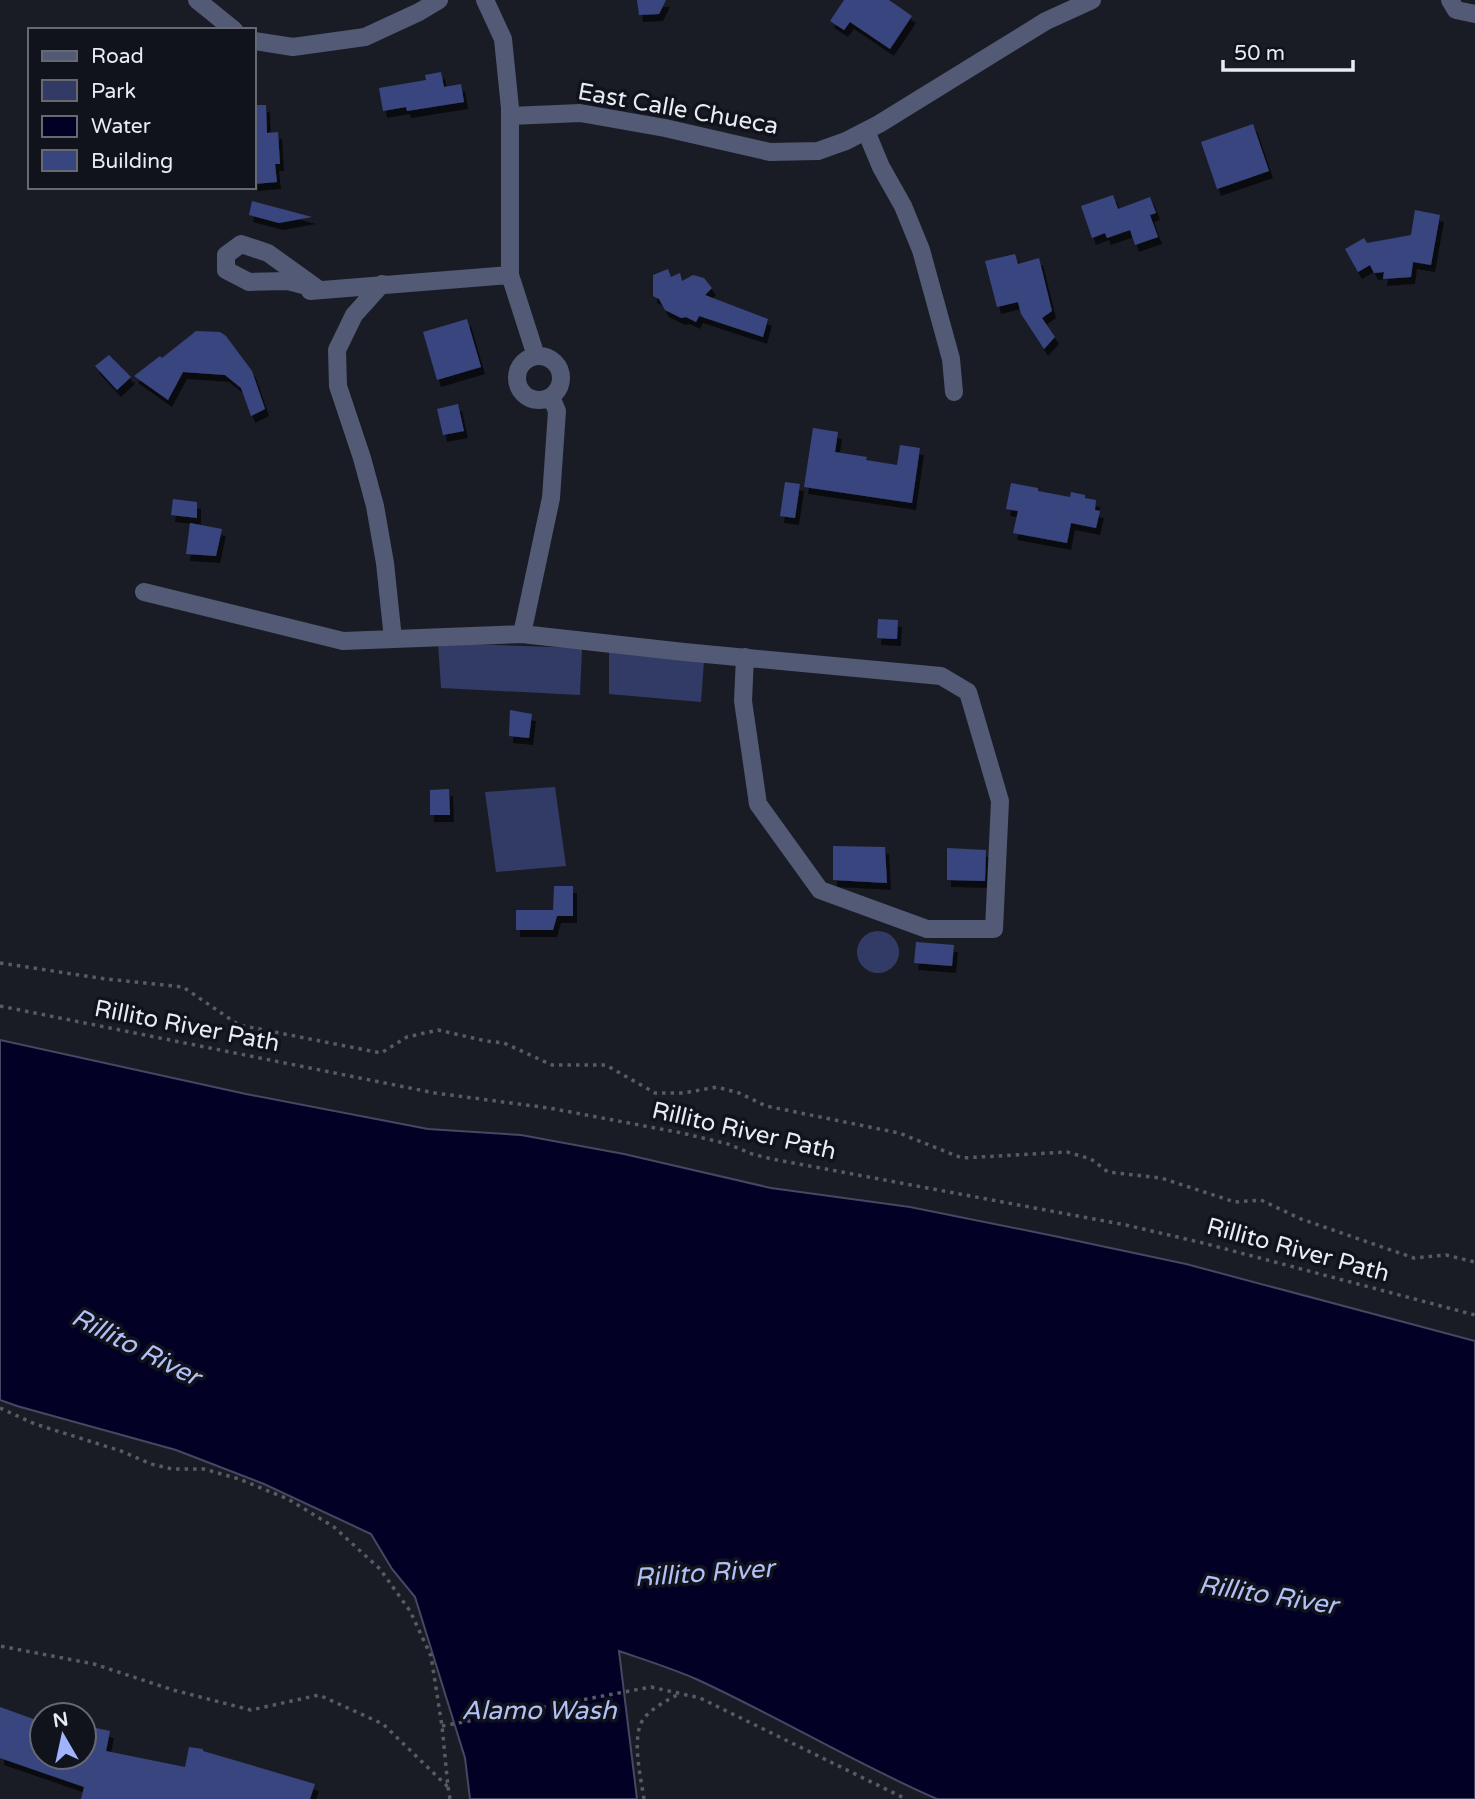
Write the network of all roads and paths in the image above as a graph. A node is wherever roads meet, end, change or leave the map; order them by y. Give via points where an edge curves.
1 (197, 0) edge
2 (439, 0) edge
3 (485, 0) edge
4 (1092, 0) edge
5 (1450, 0) edge
6 (1475, 14) edge
7 (232, 28) edge
8 (256, 41) edge
9 (510, 116) junction
10 (866, 131) junction
11 (510, 275) junction
12 (382, 284) junction
13 (319, 290) junction
14 (293, 292) dead end
15 (536, 356) junction
16 (954, 392) dead end
17 (551, 397) junction
18 (144, 592) dead end
19 (522, 634) junction
20 (393, 639) junction
21 (745, 657) junction
22 (0, 963) edge
23 (0, 1006) edge
24 (1475, 1262) edge
25 (1475, 1315) edge
26 (0, 1408) edge
27 (0, 1646) edge
28 (679, 1693) junction
29 (442, 1726) junction
30 (448, 1787) junction
31 (450, 1799) edge
32 (644, 1799) edge
33 (906, 1799) edge

1 - 7 street
2 - 8 street via 365,37 293,47
3 - 9 street via 503,39
4 - 10 street, East Calle Chueca via 1046,21
5 - 6 street via 1456,10
9 - 10 street, East Calle Chueca via 580,113 770,152 818,151
9 - 11 street
10 - 16 street via 921,250 951,359
11 - 12 street
11 - 15 street
12 - 13 street
12 - 20 street via 354,316 337,351 338,386 375,506
13 - 13 street via 268,253 241,244 226,255 226,270 249,282 288,281
13 - 14 street
15 - 17 street via 551,359 560,371 560,386
15 - 17 street via 519,369 520,389 530,399
17 - 19 street via 557,411 551,498
18 - 20 street via 343,641
19 - 20 street
19 - 21 street
21 - 21 street via 743,701 758,804 820,890 927,929 994,929 1000,800 968,692 941,676
22 - 24 path via 183,987 239,1025 381,1053 407,1037 438,1030 504,1042 552,1065 606,1065 655,1093 717,1087 766,1106 899,1133 962,1158 1067,1152 1091,1159 1108,1172 1161,1178 1236,1202 1261,1200 1301,1219 1414,1258 1446,1255
23 - 25 path, Rillito River Path via 435,1093 563,1110 728,1144 772,1159 1126,1225
26 - 29 path via 151,1464 204,1469 239,1479 288,1499 334,1527 380,1569 410,1611 431,1657
27 - 30 path via 94,1664 251,1710 319,1695 383,1724
28 - 29 path via 651,1687
28 - 32 path via 643,1718 637,1735
28 - 33 path via 700,1698
29 - 30 path
30 - 31 path

